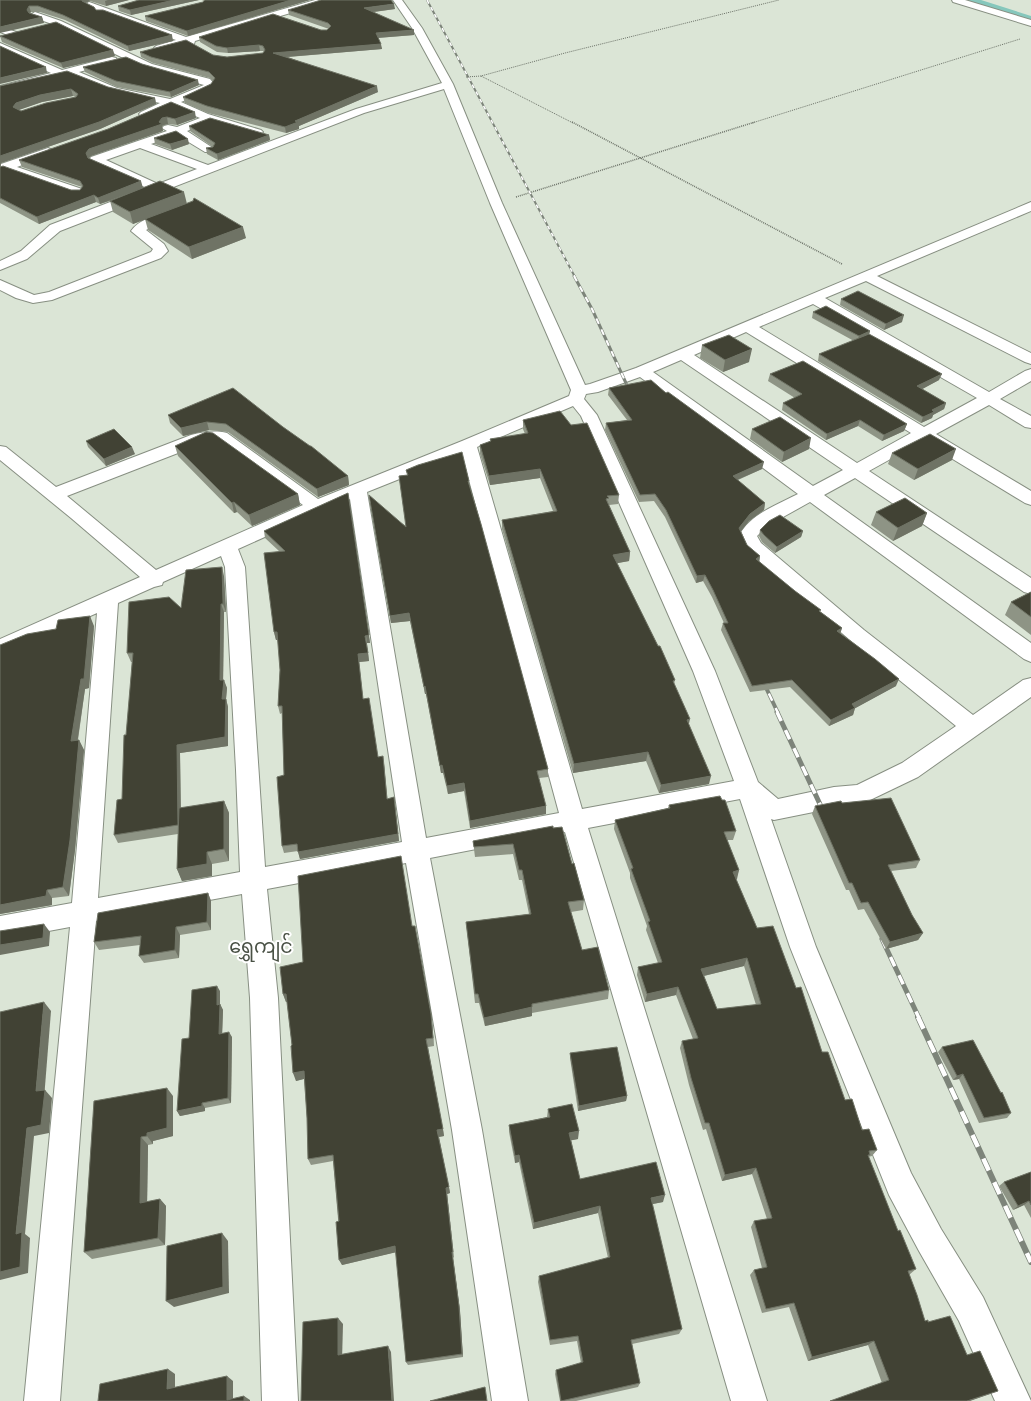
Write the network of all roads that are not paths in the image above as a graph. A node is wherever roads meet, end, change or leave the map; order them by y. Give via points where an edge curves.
1 (325, 0) edge
2 (397, 0) edge
3 (956, 0) edge
4 (124, 6) edge
5 (90, 10) edge
6 (105, 11) junction
7 (35, 15) edge
8 (274, 15) junction
9 (145, 17) edge
10 (70, 20) edge
11 (131, 20) junction
12 (289, 20) edge
13 (58, 23) junction
14 (1031, 23) edge
15 (202, 25) edge
16 (44, 27) edge
17 (0, 29) edge
18 (220, 31) junction
19 (24, 32) edge
20 (13, 34) junction
21 (0, 38) edge
22 (192, 44) junction
23 (0, 46) edge
24 (127, 56) junction
25 (65, 72) junction
26 (447, 81) junction
27 (11, 86) junction
28 (0, 89) edge
29 (23, 92) edge
30 (173, 103) junction
31 (210, 118) junction
32 (246, 129) junction
33 (178, 131) junction
34 (220, 133) edge
35 (207, 135) edge
36 (190, 138) junction
37 (287, 139) junction
38 (140, 144) junction
39 (55, 150) edge
40 (209, 150) edge
41 (3, 168) edge
42 (208, 169) junction
43 (159, 189) junction
44 (78, 192) edge
45 (1031, 206) edge
46 (190, 208) edge
47 (0, 266) edge
48 (866, 276) junction
49 (0, 284) edge
50 (814, 298) junction
51 (747, 326) junction
52 (682, 354) junction
53 (1031, 359) edge
54 (642, 371) junction
55 (1031, 374) edge
56 (578, 394) junction
57 (988, 399) junction
58 (1031, 423) edge
59 (924, 434) junction
60 (468, 445) junction
61 (0, 451) edge
62 (856, 470) junction
63 (357, 489) junction
64 (54, 494) junction
65 (812, 494) junction
66 (1031, 499) edge
67 (316, 506) junction
68 (227, 546) junction
69 (155, 580) junction
70 (1031, 587) edge
71 (108, 601) junction
72 (0, 648) edge
73 (1031, 654) edge
74 (1031, 686) edge
75 (973, 727) junction
76 (748, 788) junction
77 (574, 822) junction
78 (416, 850) junction
79 (253, 879) junction
80 (84, 913) junction
81 (0, 928) edge
82 (42, 1401) edge
83 (280, 1401) edge
84 (510, 1401) edge
85 (749, 1401) edge
86 (1013, 1401) edge

1 - 8 street
2 - 26 street via 417,28
3 - 14 street
4 - 6 street
5 - 6 street
6 - 11 street
7 - 13 street
8 - 12 street
8 - 18 street
9 - 11 street
10 - 13 street
11 - 22 street
13 - 16 street
13 - 24 street
15 - 18 street
17 - 20 street
18 - 22 street
19 - 20 street
20 - 21 street
22 - 24 street
23 - 25 street
24 - 25 street
24 - 30 street via 174,77 206,81 210,85
25 - 27 street
25 - 30 street via 114,90
26 - 37 street
26 - 56 street
27 - 28 street
27 - 29 street
30 - 31 street
30 - 33 street via 136,118
31 - 32 street
31 - 33 street
32 - 34 street
32 - 37 street
33 - 36 street
33 - 38 street
35 - 36 street
36 - 40 street
37 - 42 street
38 - 42 street
38 - 43 street via 95,160
39 - 41 street
41 - 44 street
42 - 43 street
43 - 47 street via 55,228 28,252
45 - 48 street
46 - 49 street via 139,228 138,231 142,235 159,247 161,251 156,255 52,296 33,299
48 - 50 street
48 - 53 street
50 - 51 street
50 - 57 street
51 - 52 street
51 - 59 street
52 - 54 street
52 - 62 street
54 - 56 street
54 - 65 street
55 - 57 street
56 - 60 street
56 - 76 street via 704,671
57 - 58 street
57 - 59 street
59 - 62 street
59 - 66 street
60 - 63 street
60 - 77 street
61 - 64 street
62 - 65 street
62 - 70 street
63 - 67 street
63 - 78 street
64 - 67 street via 209,436 221,438
64 - 69 street
65 - 73 street
65 - 75 street via 760,522 751,530 748,536 754,547 857,635
67 - 68 street
68 - 69 street
68 - 79 street via 235,567
69 - 71 street
71 - 72 street
71 - 80 street
74 - 75 street
75 - 76 street via 910,770 860,794 774,810
76 - 77 street
76 - 86 street via 803,947 900,1184 971,1309
77 - 78 street
77 - 85 street
78 - 79 street
78 - 84 street via 467,1130
79 - 80 street
79 - 83 street via 264,998
80 - 81 street
80 - 82 street

